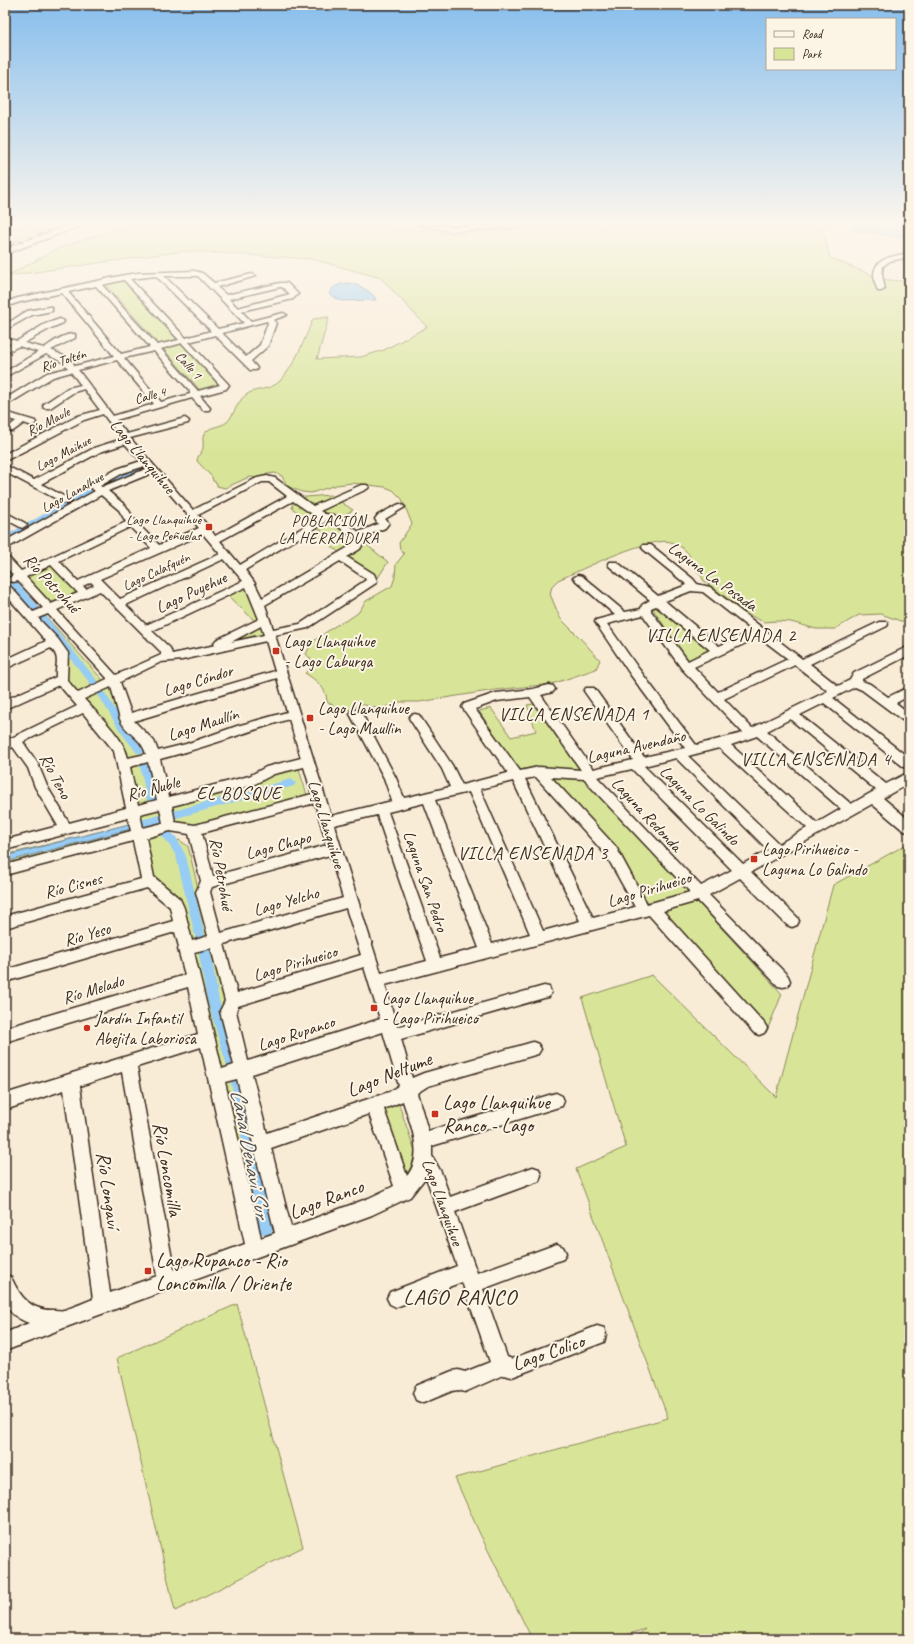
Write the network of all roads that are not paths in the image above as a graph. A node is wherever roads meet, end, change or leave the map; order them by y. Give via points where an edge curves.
1 (14, 302) edge
2 (73, 302) edge
3 (115, 302) edge
4 (148, 302) edge
5 (187, 302) edge
6 (228, 302) edge
7 (271, 302) edge
8 (5, 306) edge
9 (49, 309) dead end
10 (237, 310) junction
11 (283, 315) dead end
12 (269, 319) junction
13 (60, 321) dead end
14 (250, 324) junction
15 (5, 328) edge
16 (218, 332) junction
17 (72, 336) dead end
18 (5, 340) edge
19 (185, 341) junction
20 (17, 344) junction
21 (156, 348) junction
22 (5, 351) edge
23 (44, 351) junction
24 (119, 357) junction
25 (246, 361) junction
26 (253, 368) dead end
27 (73, 369) junction
28 (5, 375) edge
29 (86, 386) junction
30 (194, 395) junction
31 (5, 403) edge
32 (47, 406) dead end
33 (159, 406) junction
34 (206, 408) dead end
35 (5, 415) edge
36 (108, 415) junction
37 (23, 420) junction
38 (184, 421) dead end
39 (32, 423) dead end
40 (10, 429) dead end
41 (126, 439) junction
42 (5, 446) edge
43 (20, 450) junction
44 (5, 458) edge
45 (147, 462) junction
46 (5, 468) edge
47 (154, 469) junction
48 (34, 484) junction
49 (92, 486) junction
50 (364, 487) dead end
51 (101, 491) junction
52 (293, 497) junction
53 (66, 501) junction
54 (400, 507) dead end
55 (313, 510) junction
56 (192, 514) junction
57 (5, 515) edge
58 (323, 517) junction
59 (131, 524) junction
60 (22, 525) junction
61 (206, 529) junction
62 (5, 534) edge
63 (358, 536) junction
64 (215, 540) junction
65 (5, 545) edge
66 (647, 547) dead end
67 (158, 549) junction
68 (227, 554) junction
69 (339, 556) junction
70 (5, 560) edge
71 (54, 561) junction
72 (613, 564) dead end
73 (240, 569) junction
74 (20, 576) junction
75 (93, 578) junction
76 (578, 578) dead end
77 (249, 582) junction
78 (5, 583) edge
79 (77, 585) junction
80 (102, 586) junction
81 (5, 587) edge
82 (694, 587) junction
83 (85, 593) junction
84 (657, 601) junction
85 (119, 604) junction
86 (259, 604) junction
87 (50, 609) junction
88 (646, 611) junction
89 (624, 616) junction
90 (31, 617) junction
91 (265, 620) junction
92 (883, 624) dead end
93 (145, 630) junction
94 (760, 632) junction
95 (269, 635) junction
96 (54, 642) junction
97 (909, 650) edge
98 (718, 651) junction
99 (202, 652) junction
100 (168, 658) junction
101 (7, 661) edge
102 (798, 662) junction
103 (686, 666) junction
104 (280, 673) junction
105 (61, 679) junction
106 (114, 680) junction
107 (856, 683) junction
108 (549, 689) dead end
109 (590, 691) dead end
110 (836, 691) junction
111 (909, 691) edge
112 (533, 693) junction
113 (824, 697) junction
114 (716, 698) junction
115 (888, 702) junction
116 (80, 703) junction
117 (5, 705) edge
118 (294, 714) junction
119 (356, 714) dead end
120 (791, 714) junction
121 (415, 718) dead end
122 (126, 719) junction
123 (909, 719) edge
124 (754, 732) junction
125 (10, 743) edge
126 (721, 743) junction
127 (693, 750) junction
128 (678, 753) junction
129 (153, 756) junction
130 (308, 761) junction
131 (637, 763) junction
132 (123, 764) junction
133 (909, 765) edge
134 (539, 772) junction
135 (588, 775) junction
136 (517, 776) junction
137 (909, 777) edge
138 (473, 787) junction
139 (458, 790) junction
140 (879, 794) junction
141 (319, 796) junction
142 (428, 798) junction
143 (165, 803) junction
144 (400, 805) junction
145 (381, 809) junction
146 (850, 810) junction
147 (134, 811) junction
148 (326, 822) junction
149 (170, 826) junction
150 (909, 827) edge
151 (66, 829) junction
152 (816, 829) junction
153 (195, 830) junction
154 (139, 834) junction
155 (5, 845) edge
156 (335, 848) junction
157 (778, 851) junction
158 (5, 870) edge
159 (741, 871) junction
160 (150, 882) junction
161 (208, 882) junction
162 (698, 894) junction
163 (351, 901) junction
164 (649, 910) junction
165 (792, 921) dead end
166 (5, 922) edge
167 (180, 925) junction
168 (589, 926) junction
169 (539, 939) junction
170 (216, 940) junction
171 (186, 949) junction
172 (488, 952) junction
173 (369, 959) junction
174 (436, 966) junction
175 (5, 976) edge
176 (192, 979) junction
177 (376, 981) junction
178 (783, 981) dead end
179 (544, 992) dead end
180 (232, 1001) junction
181 (760, 1028) dead end
182 (390, 1029) junction
183 (5, 1035) edge
184 (206, 1038) junction
185 (533, 1049) dead end
186 (128, 1063) junction
187 (243, 1069) junction
188 (216, 1078) junction
189 (71, 1081) junction
190 (408, 1089) junction
191 (556, 1101) dead end
192 (5, 1102) edge
193 (374, 1104) junction
194 (262, 1143) junction
195 (424, 1150) junction
196 (533, 1175) dead end
197 (404, 1191) junction
198 (445, 1207) junction
199 (285, 1238) junction
200 (255, 1249) junction
201 (556, 1253) dead end
202 (471, 1278) junction
203 (167, 1281) junction
204 (5, 1283) edge
205 (396, 1298) dead end
206 (103, 1305) junction
207 (69, 1317) junction
208 (597, 1335) dead end
209 (5, 1342) edge
210 (499, 1365) junction
211 (424, 1393) dead end

1 - 8 street
2 - 24 street
3 - 21 street, Calle 1
4 - 19 street
5 - 16 street
6 - 10 street
7 - 10 street
9 - 15 street via 30,313
10 - 14 street
11 - 12 street, Río Toltén
12 - 14 street, Río Toltén
12 - 25 street via 272,323 264,346
13 - 20 street
14 - 16 street, Río Toltén
16 - 19 street, Río Toltén
16 - 25 street
17 - 23 street
18 - 20 street, Lago Llanquihue
19 - 21 street, Río Toltén
19 - 30 street, Calle 4 via 225,384 223,387
20 - 22 street
20 - 23 street, Lago Llanquihue
21 - 24 street, Río Toltén
21 - 30 street, Calle 1 via 194,391
23 - 27 street, Lago Llanquihue via 62,357
23 - 28 street
24 - 27 street, Río Toltén
24 - 33 street
25 - 26 street
27 - 29 street, Lago Llanquihue
27 - 31 street, Río Toltén via 45,377
29 - 32 street via 71,390
29 - 36 street, Lago Llanquihue
30 - 33 street, Calle 4
30 - 34 street, Calle 1
33 - 36 street, Calle 4
35 - 37 street
36 - 41 street, Lago Llanquihue
36 - 43 street, Río Maule via 81,418
37 - 39 street
37 - 40 street
38 - 41 street, Lago Maihue
41 - 45 street, Lago Llanquihue
41 - 48 street, Lago Maihue via 96,450
42 - 43 street
43 - 44 street, Río Maule
45 - 47 street, Lago Llanquihue
45 - 49 street, Lago Lanalhue via 120,471
46 - 48 street
47 - 51 street, Lago Lanalhue
47 - 56 street, Lago Llanquihue
48 - 53 street
49 - 51 street
49 - 53 street, Lago Lanalhue
50 - 55 street
51 - 59 street via 128,514
51 - 65 street, Lago Lanalhue
52 - 55 street
52 - 56 street via 272,480 264,479
52 - 64 street
53 - 60 street, Lago Lanalhue
54 - 63 street via 381,516 383,525
55 - 58 street
56 - 61 street, Lago Llanquihue
57 - 60 street
58 - 63 street via 332,518
58 - 73 street via 321,521
59 - 67 street
59 - 71 street
60 - 62 street, Lago Lanalhue
61 - 64 street, Lago Llanquihue
61 - 67 street
63 - 69 street via 358,546
64 - 68 street, Lago Llanquihue
66 - 82 street, Laguna La Posada
67 - 75 street
68 - 73 street, Lago Llanquihue
68 - 85 street, Lago Calafquén
69 - 86 street
69 - 95 street via 370,576 372,581 304,626
70 - 74 street, Río Petrohué
71 - 74 street
71 - 79 street
72 - 84 street
73 - 77 street, Lago Llanquihue
74 - 78 street
74 - 87 street, Río Petrohué
75 - 79 street
75 - 80 street
76 - 89 street
77 - 86 street, Lago Llanquihue
77 - 93 street, Lago Puyehue
79 - 83 street
80 - 83 street
80 - 85 street
81 - 90 street
82 - 84 street
82 - 94 street, Laguna La Posada via 708,590
83 - 87 street
84 - 88 street via 647,606
84 - 98 street
85 - 93 street
86 - 91 street, Lago Llanquihue
87 - 90 street
87 - 106 street, Río Petrohué via 105,667
88 - 89 street
88 - 103 street
89 - 127 street via 600,622
90 - 96 street
91 - 95 street, Lago Llanquihue
91 - 99 street
92 - 102 street
93 - 100 street via 166,651
94 - 98 street
94 - 102 street, Laguna La Posada
95 - 99 street
95 - 104 street, Lago Llanquihue
96 - 101 street
96 - 105 street via 63,655
97 - 107 street, Laguna Avendaño via 858,676
98 - 103 street
99 - 100 street
100 - 106 street
102 - 110 street, Laguna La Posada
102 - 114 street
103 - 114 street
104 - 118 street, Lago Llanquihue
104 - 122 street, Lago Cóndor
105 - 116 street
105 - 117 street
106 - 116 street
106 - 122 street, Río Petrohué
107 - 110 street, Laguna Avendaño
107 - 115 street
108 - 112 street
109 - 131 street, Laguna Lo Galindo
110 - 113 street, Laguna Avendaño
111 - 115 street
112 - 135 street, Laguna Redonda via 586,768
112 - 136 street via 496,697 468,707
113 - 120 street, Laguna Avendaño
113 - 133 street
114 - 124 street
115 - 123 street
116 - 125 street
116 - 132 street via 116,744
118 - 129 street, Lago Maullín via 188,748
118 - 130 street, Lago Llanquihue
119 - 144 street via 390,778
120 - 124 street, Laguna Avendaño
120 - 140 street
121 - 139 street via 444,761
122 - 129 street, Río Petrohué via 148,741
124 - 126 street, Laguna Avendaño
124 - 146 street
125 - 151 street, Río Teno via 34,767 40,787
126 - 127 street, Laguna Avendaño
126 - 152 street
127 - 128 street, Laguna Avendaño
128 - 131 street, Laguna Avendaño
128 - 157 street
129 - 132 street, Lago Maullín
129 - 143 street, Río Petrohué
130 - 141 street, Lago Llanquihue
130 - 143 street, Río Ñuble via 270,770 253,780
131 - 135 street, Laguna Avendaño
131 - 159 street, Laguna Lo Galindo
132 - 147 street
134 - 135 street, Laguna Avendaño
134 - 136 street, Laguna Avendaño
134 - 164 street via 611,851
135 - 162 street, Laguna Redonda
136 - 138 street, Laguna Avendaño
136 - 168 street
137 - 140 street, Lago Pirihueico
138 - 139 street, Laguna Avendaño
138 - 169 street
139 - 142 street, Laguna Avendaño
140 - 146 street, Lago Pirihueico
140 - 150 street
141 - 148 street, Lago Llanquihue
141 - 153 street
142 - 144 street, Laguna Avendaño
142 - 172 street
143 - 147 street, Río Ñuble
143 - 149 street, Río Petrohué
144 - 145 street, Laguna Avendaño
145 - 148 street, Laguna Avendaño
145 - 174 street, Laguna San Pedro
146 - 152 street, Lago Pirihueico
147 - 151 street, Río Ñuble
147 - 154 street
148 - 156 street, Lago Llanquihue
149 - 153 street, Río Petrohué
149 - 154 street
151 - 155 street, Río Ñuble
152 - 157 street, Lago Pirihueico
153 - 161 street, Río Petrohué
154 - 158 street
154 - 160 street
156 - 161 street, Lago Chapo
156 - 163 street, Lago Llanquihue
157 - 159 street, Lago Pirihueico
159 - 162 street, Lago Pirihueico
159 - 165 street, Laguna Lo Galindo
160 - 166 street, Río Cisnes
160 - 167 street via 175,902
161 - 170 street, Río Petrohué via 203,890
162 - 164 street, Lago Pirihueico
162 - 178 street, Laguna Redonda
163 - 170 street, Lago Yelcho
163 - 173 street, Lago Llanquihue
164 - 168 street, Lago Pirihueico
164 - 181 street
167 - 171 street
167 - 175 street, Río Yeso
168 - 169 street, Lago Pirihueico
169 - 172 street, Lago Pirihueico
170 - 171 street, Lago Yelcho
170 - 180 street, Río Petrohué
171 - 176 street
172 - 174 street, Lago Pirihueico
173 - 177 street, Lago Llanquihue
173 - 180 street, Lago Pirihueico
174 - 177 street, Lago Pirihueico
176 - 183 street, Río Melado
176 - 184 street
177 - 182 street, Lago Llanquihue
179 - 182 street, Lago Rupanco
180 - 187 street, Río Petrohué via 228,1011
182 - 187 street, Lago Rupanco
182 - 190 street, Lago Llanquihue
184 - 186 street
184 - 188 street
185 - 190 street, Lago Neltume via 424,1080
186 - 189 street
186 - 203 street, Río Loncomilla
187 - 188 street, Lago Rupanco
187 - 194 street, Río Petrohué
188 - 200 street
189 - 192 street
189 - 206 street, Río Longaví
190 - 193 street, Lago Neltume
190 - 195 street, Lago Llanquihue
191 - 195 street
193 - 194 street, Lago Neltume
193 - 197 street
194 - 199 street, Río Petrohué
195 - 197 street, Lago Ranco via 418,1176
195 - 198 street, Lago Llanquihue
196 - 198 street
197 - 199 street, Lago Ranco via 372,1206
198 - 202 street, Lago Llanquihue
199 - 200 street, Lago Ranco
200 - 203 street, Lago Ranco
201 - 202 street
202 - 205 street
202 - 210 street, Lago Llanquihue
203 - 206 street, Lago Ranco
204 - 207 street via 15,1305 30,1316 48,1320
206 - 207 street, Lago Ranco
207 - 209 street
208 - 210 street, Lago Colico via 512,1368
210 - 211 street via 493,1371 465,1382 455,1380

